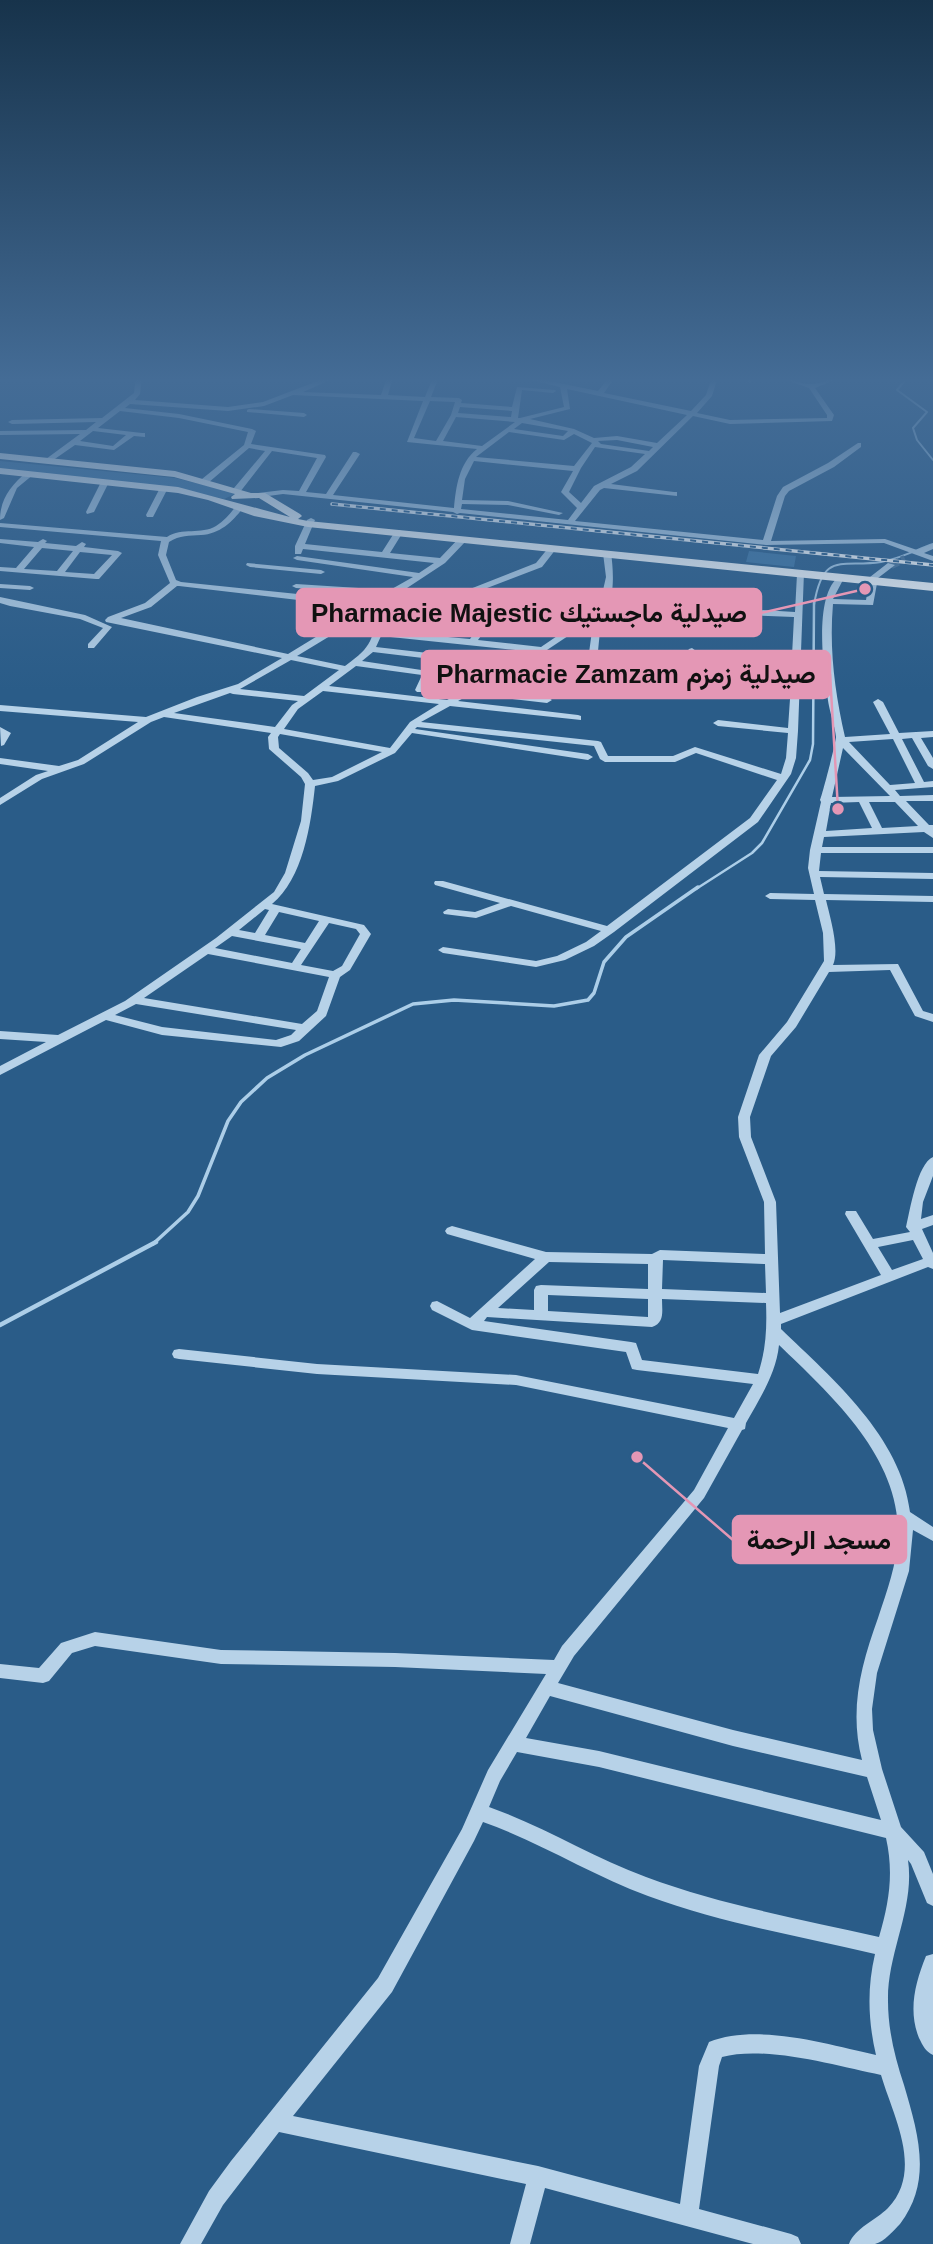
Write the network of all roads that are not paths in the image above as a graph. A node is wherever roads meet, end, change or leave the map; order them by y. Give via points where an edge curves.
1 (20, 482) edge
2 (105, 482) joint
3 (207, 482) edge
4 (249, 482) edge
5 (308, 482) edge
6 (338, 482) edge
7 (461, 482) edge
8 (572, 482) edge
9 (608, 482) edge
10 (797, 482) edge
11 (601, 485) junction
12 (164, 488) junction
13 (242, 492) junction
14 (301, 494) junction
15 (674, 494) dead end
16 (328, 497) junction
17 (264, 498) junction
18 (460, 502) junction
19 (238, 507) junction
20 (579, 510) junction
21 (90, 512) dead end
22 (457, 512) junction
23 (150, 514) dead end
24 (0, 515) edge
25 (310, 522) junction
26 (570, 522) junction
27 (0, 525) edge
28 (51, 529) junction
29 (398, 532) junction
30 (91, 533) junction
31 (168, 539) junction
32 (463, 540) junction
33 (0, 541) edge
34 (885, 541) joint
35 (766, 543) junction
36 (41, 544) junction
37 (299, 546) junction
38 (933, 546) edge
39 (79, 547) junction
40 (552, 549) junction
41 (607, 553) junction
42 (385, 554) junction
43 (914, 555) junction
44 (297, 558) junction
45 (933, 559) edge
46 (442, 561) junction
47 (250, 565) dead end
48 (891, 565) tunnel mouth
49 (0, 569) edge
50 (289, 569) junction
51 (18, 571) junction
52 (321, 572) dead end
53 (59, 574) junction
54 (801, 574) junction
55 (418, 575) junction
56 (836, 577) junction
57 (873, 581) junction
58 (175, 583) junction
59 (0, 586) edge
60 (296, 586) dead end
61 (933, 587) edge
62 (30, 588) dead end
63 (724, 591) dead end
64 (393, 592) junction
65 (536, 593) dead end
66 (0, 600) edge
67 (829, 601) junction
68 (606, 602) junction
69 (364, 605) junction
70 (380, 605) junction
71 (743, 612) dead end
72 (696, 613) dead end
73 (726, 615) junction
74 (798, 615) junction
75 (111, 619) junction
76 (488, 620) junction
77 (592, 622) junction
78 (100, 623) junction
79 (524, 624) junction
80 (571, 630) junction
81 (726, 632) dead end
82 (378, 633) junction
83 (472, 642) junction
84 (91, 646) dead end
85 (508, 646) junction
86 (371, 649) junction
87 (543, 650) junction
88 (692, 651) dead end
89 (288, 656) junction
90 (441, 656) junction
91 (592, 663) junction
92 (518, 665) junction
93 (352, 666) junction
94 (503, 673) junction
95 (427, 675) junction
96 (671, 679) junction
97 (579, 682) dead end
98 (423, 686) junction
99 (321, 688) junction
100 (232, 691) junction
101 (470, 691) junction
102 (795, 697) junction
103 (306, 699) junction
104 (414, 699) junction
105 (547, 700) dead end
106 (878, 702) dead end
107 (447, 703) junction
108 (0, 708) edge
109 (162, 714) junction
110 (578, 718) dead end
111 (148, 720) junction
112 (718, 723) dead end
113 (410, 727) junction
114 (0, 730) edge
115 (276, 730) junction
116 (793, 731) junction
117 (933, 734) edge
118 (915, 735) junction
119 (896, 736) junction
120 (841, 740) junction
121 (1, 743) edge
122 (394, 748) junction
123 (588, 757) dead end
124 (0, 761) edge
125 (933, 765) edge
126 (61, 770) junction
127 (783, 779) junction
128 (310, 784) junction
129 (933, 784) edge
130 (921, 785) junction
131 (889, 788) junction
132 (933, 798) edge
133 (900, 799) junction
134 (825, 800) junction
135 (863, 800) junction
136 (0, 802) edge
137 (931, 831) edge
138 (879, 832) junction
139 (820, 834) junction
140 (815, 850) junction
141 (933, 850) edge
142 (814, 874) junction
143 (933, 876) edge
144 (439, 883) dead end
145 (771, 896) dead end
146 (818, 898) junction
147 (933, 899) edge
148 (510, 903) junction
149 (271, 907) junction
150 (448, 912) dead end
151 (326, 919) junction
152 (610, 930) junction
153 (231, 932) junction
154 (258, 937) junction
155 (308, 947) junction
156 (206, 950) junction
157 (443, 950) dead end
158 (294, 968) junction
159 (826, 969) junction
160 (335, 975) junction
161 (134, 1000) junction
162 (106, 1016) junction
163 (933, 1018) edge
164 (307, 1027) junction
165 (0, 1035) edge
166 (58, 1039) junction
167 (0, 1071) edge
168 (933, 1161) edge
169 (851, 1214) dead end
170 (933, 1220) edge
171 (452, 1231) dead end
172 (914, 1231) junction
173 (869, 1244) junction
174 (546, 1256) junction
175 (654, 1259) junction
176 (771, 1259) junction
177 (932, 1262) edge
178 (530, 1272) junction
179 (889, 1276) junction
180 (541, 1290) junction
181 (656, 1294) junction
182 (771, 1298) junction
183 (437, 1306) dead end
184 (484, 1312) junction
185 (541, 1316) junction
186 (472, 1325) junction
187 (774, 1326) junction
188 (179, 1354) dead end
189 (763, 1380) junction
190 (740, 1425) junction
191 (904, 1516) junction
192 (933, 1535) edge
193 (558, 1667) junction
194 (0, 1671) edge
195 (548, 1688) junction
196 (514, 1744) junction
197 (873, 1770) junction
198 (478, 1812) junction
199 (893, 1831) junction
200 (933, 1896) edge
201 (884, 1947) junction
202 (931, 1974) edge
203 (933, 2045) edge
204 (890, 2067) junction
205 (276, 2122) junction
206 (538, 2176) junction
207 (688, 2217) junction
208 (190, 2244) edge
209 (520, 2244) edge
210 (791, 2244) edge
211 (859, 2244) edge

1 - 24 street
2 - 12 main road
2 - 21 street
3 - 13 main road
4 - 13 street
5 - 14 street
6 - 16 street
7 - 18 street
8 - 20 street via 565,492
9 - 11 street
10 - 35 street via 782,493
11 - 15 street
11 - 20 street
12 - 19 main road via 198,493
12 - 23 street
13 - 17 main road
13 - 19 main road via 233,499
14 - 16 street
14 - 17 street via 277,492
16 - 22 street
17 - 19 main road via 259,507
17 - 25 main road
18 - 20 street via 508,503 559,513
18 - 22 street
19 - 25 main road
19 - 31 street via 227,525 218,530
20 - 26 street
22 - 26 street
25 - 29 main road
25 - 37 street
26 - 35 street
27 - 28 street
28 - 30 street
28 - 36 street
29 - 32 main road
29 - 42 street
30 - 31 street
30 - 39 street
31 - 58 street via 162,555
32 - 40 main road
32 - 46 street
33 - 36 street
34 - 35 street
34 - 43 street
36 - 39 street
36 - 51 street
37 - 42 street
37 - 44 street
38 - 43 street
39 - 53 street
39 - 53 street via 118,553 96,577
40 - 41 main road
40 - 64 street via 539,565 471,591
41 - 54 main road
41 - 68 street
42 - 46 street
43 - 45 street
44 - 50 street
44 - 55 street
46 - 55 street
47 - 50 street
48 - 57 street
49 - 51 street
50 - 52 street
51 - 53 street
54 - 56 main road
54 - 74 street
55 - 64 street
56 - 57 main road
56 - 67 street
57 - 61 main road
57 - 67 street via 870,603
58 - 69 street
58 - 75 street via 148,605
59 - 62 street
60 - 64 street
63 - 73 street
64 - 70 street
65 - 68 street
66 - 78 street
67 - 120 street via 826,633
68 - 77 street
69 - 70 street
69 - 89 street
70 - 76 street
70 - 82 street
71 - 74 street
72 - 73 street
73 - 81 street
74 - 102 street
75 - 78 street
75 - 89 street
76 - 79 street
76 - 83 street
77 - 80 street
77 - 91 street via 596,631
78 - 84 street via 109,628
79 - 80 street
79 - 85 street
80 - 87 street
82 - 83 street
82 - 86 street
83 - 85 street
85 - 87 street
86 - 90 street
86 - 93 street
87 - 92 street
88 - 96 street
89 - 93 street
89 - 100 street
90 - 92 street
90 - 95 street
91 - 92 street
91 - 96 street
92 - 94 street
93 - 95 street
93 - 99 street
94 - 97 street
94 - 101 street
95 - 98 street
96 - 102 street
98 - 101 street
98 - 104 street
99 - 103 street
99 - 104 street
100 - 103 street
100 - 109 street
101 - 105 street
101 - 107 street
102 - 116 street
103 - 115 street
104 - 107 street
106 - 119 street
107 - 110 street
107 - 113 street
108 - 111 street
109 - 111 street
109 - 115 street
111 - 126 street
112 - 116 street
113 - 122 street
113 - 123 street
113 - 127 street via 598,744 605,759 676,759 695,750
114 - 121 street via 6,733
115 - 122 street
115 - 128 street via 274,749
116 - 127 street via 791,758
117 - 118 street
118 - 119 street
118 - 125 street
119 - 120 street
119 - 130 street
120 - 131 street
120 - 134 street
122 - 128 street via 335,779
124 - 126 street
126 - 136 street via 31,781
127 - 152 street via 745,827
128 - 149 street via 306,821 290,873
129 - 130 street
130 - 131 street
131 - 133 street
132 - 133 street
133 - 135 street
133 - 137 street
134 - 135 street
134 - 139 street
135 - 138 street
137 - 138 street
138 - 139 street
139 - 140 street
140 - 141 street
140 - 142 street
142 - 143 street
142 - 146 street
144 - 148 street
145 - 146 street
146 - 147 street
146 - 159 street via 830,953
148 - 150 street via 476,915
148 - 152 street
149 - 151 street
149 - 153 street
149 - 154 street
151 - 155 street
151 - 160 street via 366,931 345,968
152 - 157 street via 574,953 536,964
153 - 154 street
153 - 156 street
154 - 155 street
155 - 158 street
156 - 158 street
156 - 161 street
158 - 160 street
159 - 163 street via 894,966 919,1013
159 - 176 street via 792,1024 765,1055 744,1117 744,1137 770,1202
160 - 164 street via 323,1013
161 - 162 street
161 - 164 street
162 - 164 street via 162,1031 277,1044 295,1038
162 - 166 street
165 - 166 street
166 - 167 street
168 - 172 street via 911,1216
169 - 173 street
170 - 172 street
171 - 174 street
172 - 173 street
172 - 177 street
173 - 179 street
174 - 175 street
174 - 178 street
175 - 176 street via 660,1255
175 - 181 street
176 - 182 street
177 - 179 street
178 - 180 street via 540,1279
178 - 184 street
179 - 187 street
180 - 181 street
180 - 185 street
181 - 182 street
181 - 185 street via 652,1322
182 - 187 street
183 - 186 street
184 - 185 street
184 - 186 street
186 - 189 street via 631,1347 637,1366
187 - 189 street
187 - 191 street via 867,1429 893,1476
188 - 190 street via 317,1369 516,1380
189 - 190 street
190 - 193 street via 683,1517 579,1636
191 - 192 street
191 - 197 street via 901,1572 864,1694
193 - 194 street via 221,1657 95,1639 67,1648 43,1676
193 - 195 street
195 - 196 street
195 - 197 street
196 - 198 street
196 - 199 street via 599,1759
197 - 199 street
198 - 201 street via 678,1898
198 - 205 street via 385,1985
199 - 200 street via 918,1858
199 - 201 street via 900,1891
201 - 204 street via 878,2006
202 - 203 street via 922,1998 922,2021
204 - 207 street via 770,2046 716,2049 709,2066
204 - 211 street via 914,2147 914,2184 898,2214
205 - 206 street
205 - 208 street via 216,2198
206 - 207 street
206 - 209 street
207 - 210 street

